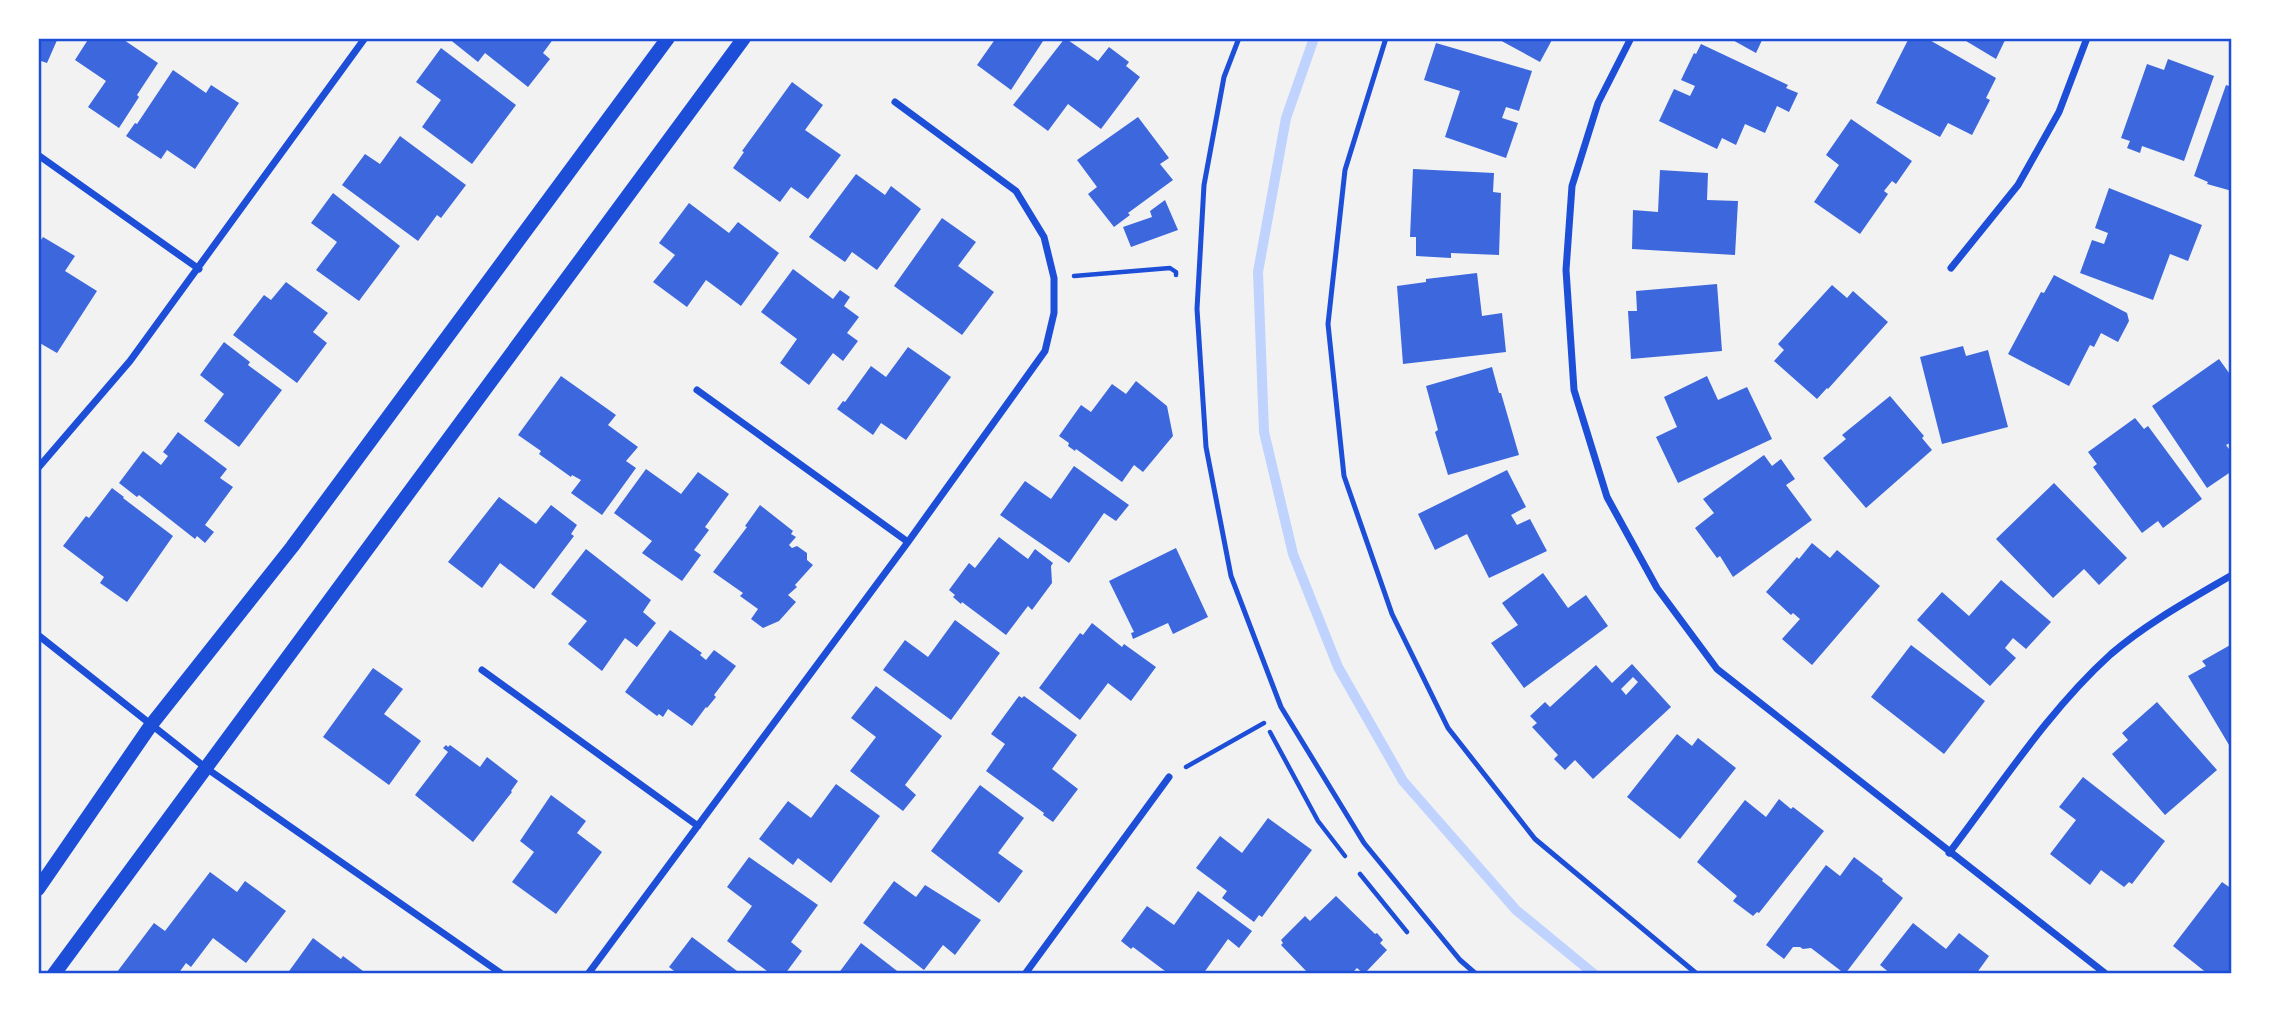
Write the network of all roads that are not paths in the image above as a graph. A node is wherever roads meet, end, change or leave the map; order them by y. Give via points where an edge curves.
1 (365, 38) edge
2 (668, 38) edge
3 (744, 38) edge
4 (1239, 38) edge
5 (1386, 38) edge
6 (1632, 38) edge
7 (2087, 38) edge
8 (895, 102) dead end
9 (38, 155) edge
10 (1951, 268) dead end
11 (199, 269) junction
12 (697, 390) dead end
13 (38, 468) edge
14 (908, 542) junction
15 (2231, 575) edge
16 (38, 635) edge
17 (482, 670) dead end
18 (152, 725) junction
19 (206, 768) junction
20 (1169, 777) road end
21 (698, 826) junction
22 (1949, 853) junction
23 (38, 889) edge
24 (54, 974) edge
25 (502, 974) edge
26 (588, 974) edge
27 (1025, 974) edge
28 (1476, 974) edge
29 (1697, 974) edge
30 (2106, 974) edge

1 - 11 street
2 - 18 main road via 292,547
3 - 19 main road
4 - 28 lane via 1224,76 1204,185 1197,309 1206,447 1230,576 1281,707 1364,843
5 - 29 lane via 1345,170 1328,324 1344,476 1392,614 1448,728 1535,839
6 - 22 street via 1598,103 1572,186 1566,270 1574,390 1607,497 1657,588 1717,669
7 - 10 street via 2059,112 2018,185
8 - 14 street via 1016,191 1044,237 1054,278 1054,313 1045,351
9 - 11 street
11 - 13 street via 130,361
12 - 14 street
14 - 21 street
15 - 22 street via 2113,653 2066,698
16 - 18 street
17 - 21 street
18 - 19 street
18 - 23 main road
19 - 24 main road
19 - 25 street
20 - 27 street
21 - 26 street
22 - 30 street

